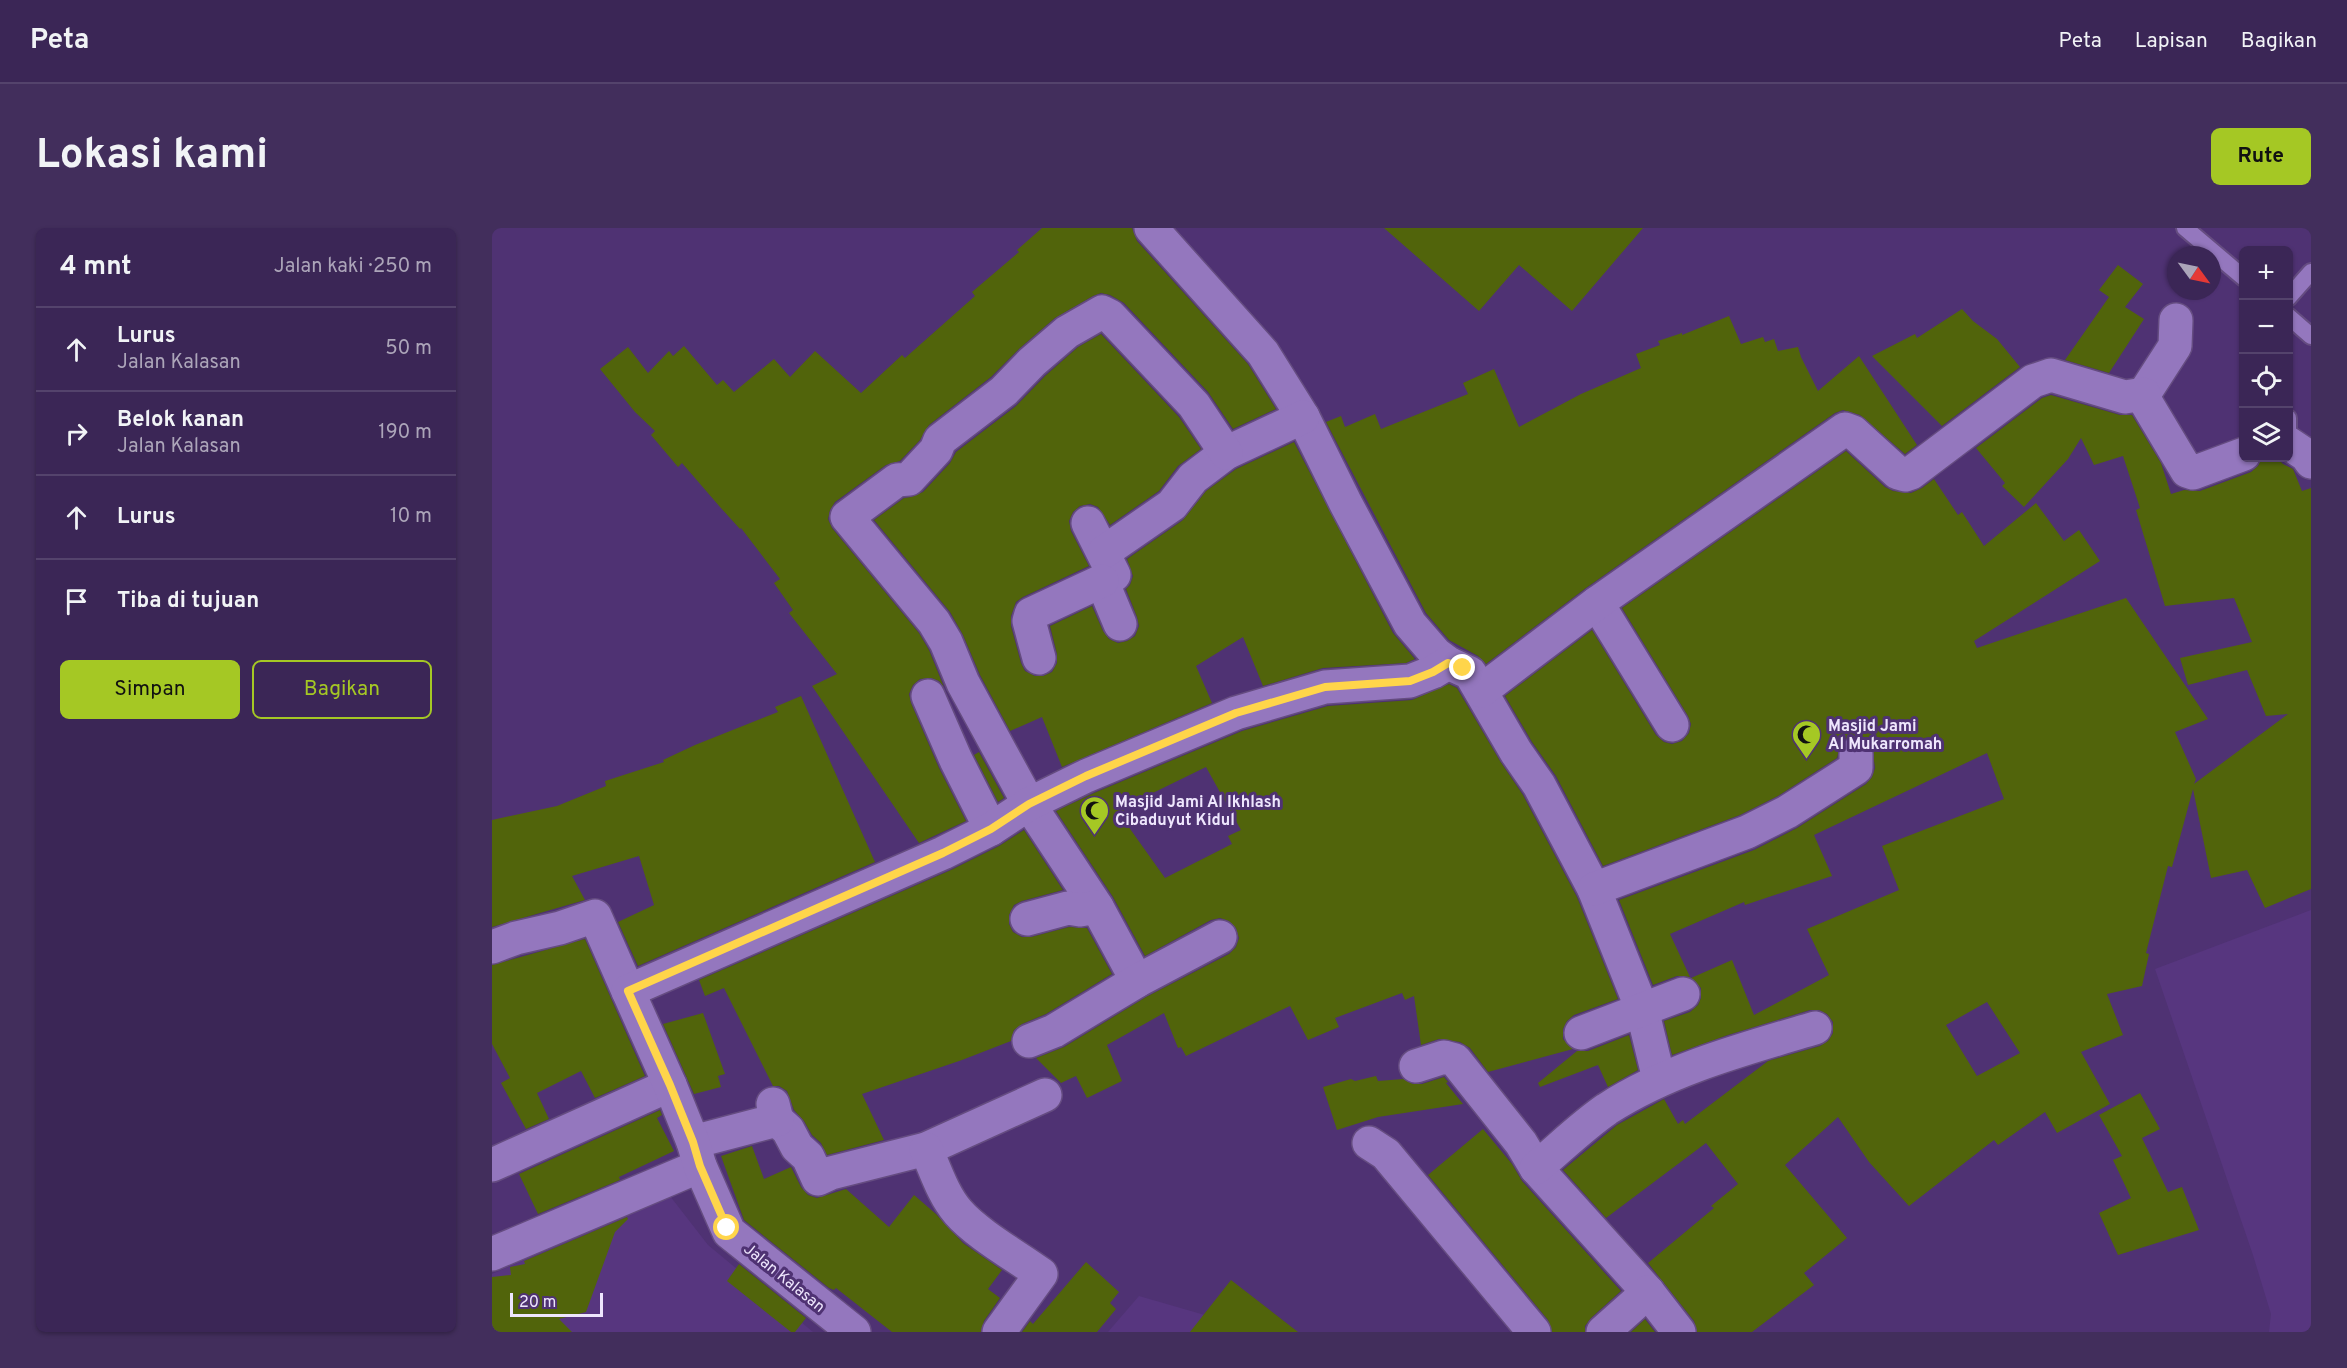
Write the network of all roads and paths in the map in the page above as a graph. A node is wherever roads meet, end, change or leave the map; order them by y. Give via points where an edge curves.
1 (1151, 228) edge
2 (2185, 228) edge
3 (2311, 272) edge
4 (2239, 274) edge
5 (2293, 293) edge
6 (2176, 320) dead end
7 (2293, 320) edge
8 (2311, 336) edge
9 (2144, 394) junction
10 (1303, 417) junction
11 (2293, 446) edge
12 (1226, 453) junction
13 (2239, 456) edge
14 (2311, 462) edge
15 (1088, 523) dead end
16 (1103, 567) junction
17 (1597, 603) junction
18 (1120, 624) dead end
19 (1039, 658) dead end
20 (1441, 667) junction
21 (1481, 691) junction
22 (928, 696) dead end
23 (1672, 725) dead end
24 (1856, 754) dead end
25 (1029, 804) junction
26 (991, 829) junction
27 (1594, 889) junction
28 (1097, 907) junction
29 (1027, 919) dead end
30 (1220, 938) dead end
31 (492, 947) edge
32 (1137, 981) junction
33 (628, 991) junction
34 (1683, 994) dead end
35 (1642, 1010) junction
36 (1815, 1028) dead end
37 (1581, 1033) dead end
38 (1029, 1041) dead end
39 (1416, 1066) dead end
40 (1659, 1079) junction
41 (670, 1085) junction
42 (1045, 1095) dead end
43 (1369, 1143) dead end
44 (926, 1149) junction
45 (696, 1154) junction
46 (492, 1165) edge
47 (1536, 1168) junction
48 (492, 1254) edge
49 (1648, 1292) junction
50 (854, 1332) edge
51 (999, 1332) edge
52 (1534, 1332) edge
53 (1603, 1332) edge
54 (1679, 1332) edge

1 - 10 street via 1263,353
2 - 4 lane
3 - 5 lane
6 - 9 street via 2175,346
7 - 8 lane
9 - 13 street via 2187,471 2200,472
9 - 17 street via 2125,397 2051,375 2033,381 1905,475 1845,429
10 - 12 street
10 - 20 street via 1410,624 1436,654
11 - 14 street
12 - 16 street via 1193,478 1172,505
12 - 25 street via 1194,405 1110,315 1102,312 1067,332 1004,391 940,440 936,450 909,478 897,480 847,517 934,622
15 - 16 street
16 - 18 street
16 - 19 street via 1031,614 1029,621
17 - 21 street
17 - 23 street
20 - 21 street via 1470,673
20 - 25 street via 1410,681 1325,687 1236,713
21 - 27 street via 1559,819
22 - 26 street
24 - 27 street via 1856,768 1787,812 1747,832
25 - 26 street
25 - 28 street
26 - 33 street
27 - 35 street
28 - 29 street via 1068,908
28 - 32 street
30 - 32 street
31 - 33 street, Jalan Kalasan via 595,916
32 - 38 street via 1054,1031
33 - 41 street, Jalan Kalasan
34 - 35 street
35 - 37 street
35 - 40 street
36 - 40 street
39 - 47 street via 1444,1057 1455,1060
40 - 47 street via 1605,1110
41 - 45 street, Jalan Kalasan
41 - 46 street
42 - 44 street
43 - 52 street via 1386,1154
44 - 45 street via 818,1179 808,1157 796,1147 775,1112
44 - 51 street via 957,1211 1041,1274
45 - 48 street
45 - 50 street, Jalan Kalasan via 729,1232
47 - 49 street
49 - 53 street
49 - 54 street

